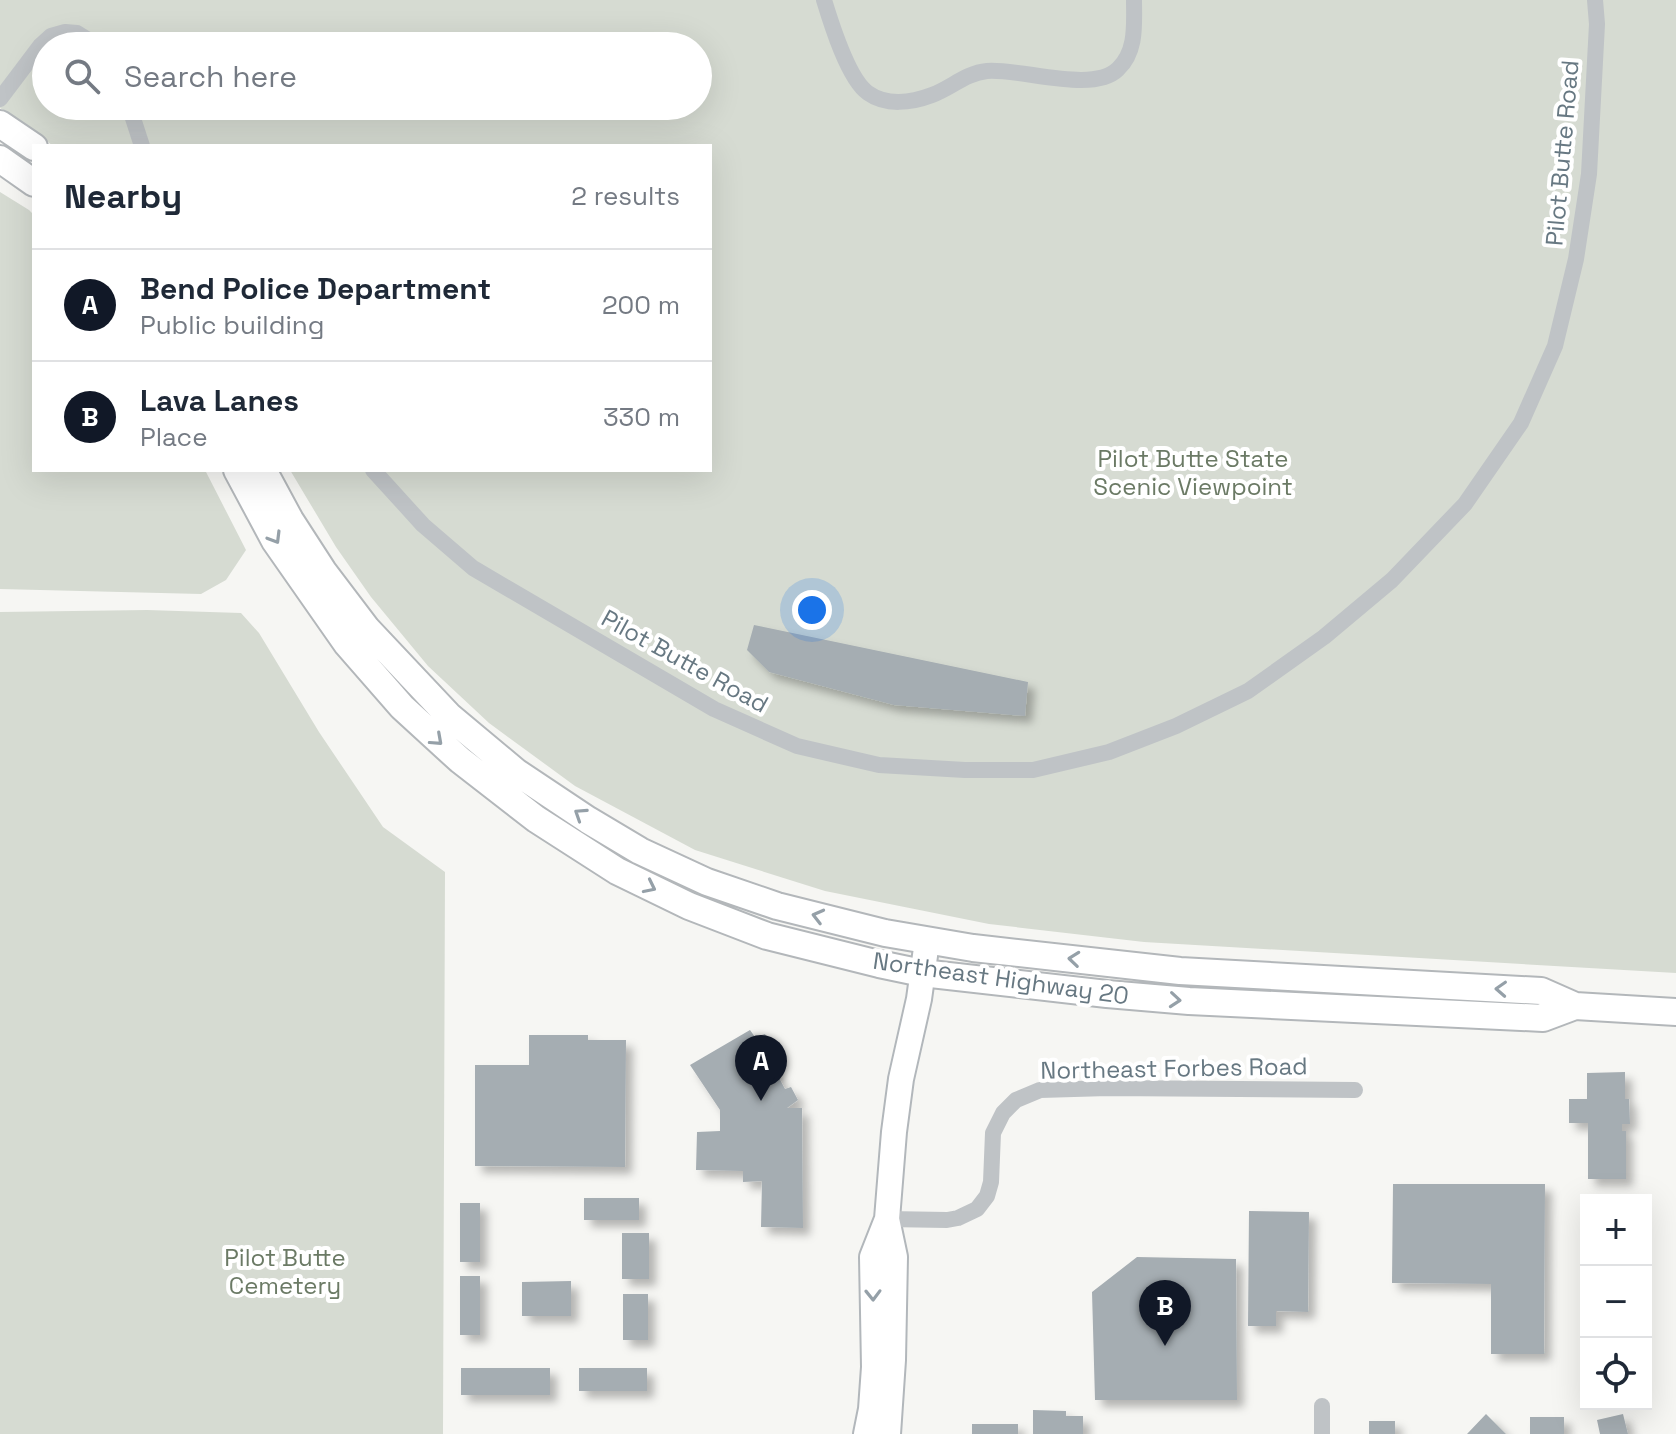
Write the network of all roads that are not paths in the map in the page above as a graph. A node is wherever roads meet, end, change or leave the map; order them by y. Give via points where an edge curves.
1 (824, 0) edge
2 (1134, 0) edge
3 (1595, 0) edge
4 (32, 56) edge
5 (0, 99) edge
6 (134, 120) edge
7 (0, 124) edge
8 (141, 144) edge
9 (32, 146) edge
10 (0, 159) edge
11 (32, 182) edge
12 (238, 472) edge
13 (264, 472) edge
14 (375, 472) edge
15 (927, 941) junction
16 (922, 973) junction
17 (1575, 1006) junction
18 (1676, 1012) edge
19 (1355, 1090) dead end
20 (887, 1219) junction
21 (1322, 1406) dead end
22 (866, 1434) edge
23 (888, 1434) edge
24 (1322, 1434) edge

1 - 2 street via 850,70 866,92 887,102 933,95 986,71 1077,81 1103,78 1118,70 1131,50
3 - 14 street, Pilot Butte Road via 1589,174 1576,259 1555,346 1521,423 1465,504 1392,580 1324,637 1248,691 1120,748 1033,770 965,770 879,765 797,746 714,709 473,568 423,525
4 - 5 street
6 - 8 street
7 - 9 main road
10 - 11 main road
12 -> 16 main road, Northeast Highway 20 via 275,541 347,644 402,707 536,819 617,871 689,906 767,936
15 -> 13 main road, Northeast Highway 20 via 777,906 707,882 640,851 516,772 449,716 367,629 323,571
15 - 16 main road
17 -> 15 main road, Northeast Highway 20 via 1541,991 1180,971
16 -> 17 main road, Northeast Highway 20 via 1204,1002 1543,1018
16 - 20 main road via 901,1079
17 - 18 main road, Northeast Highway 20
19 - 20 street, Northeast Forbes Road via 1040,1090 1016,1100 1003,1113 993,1133 991,1182 977,1209 947,1220
20 -> 22 main road via 872,1257 874,1367
20 - 23 main road via 895,1257
21 - 24 street

